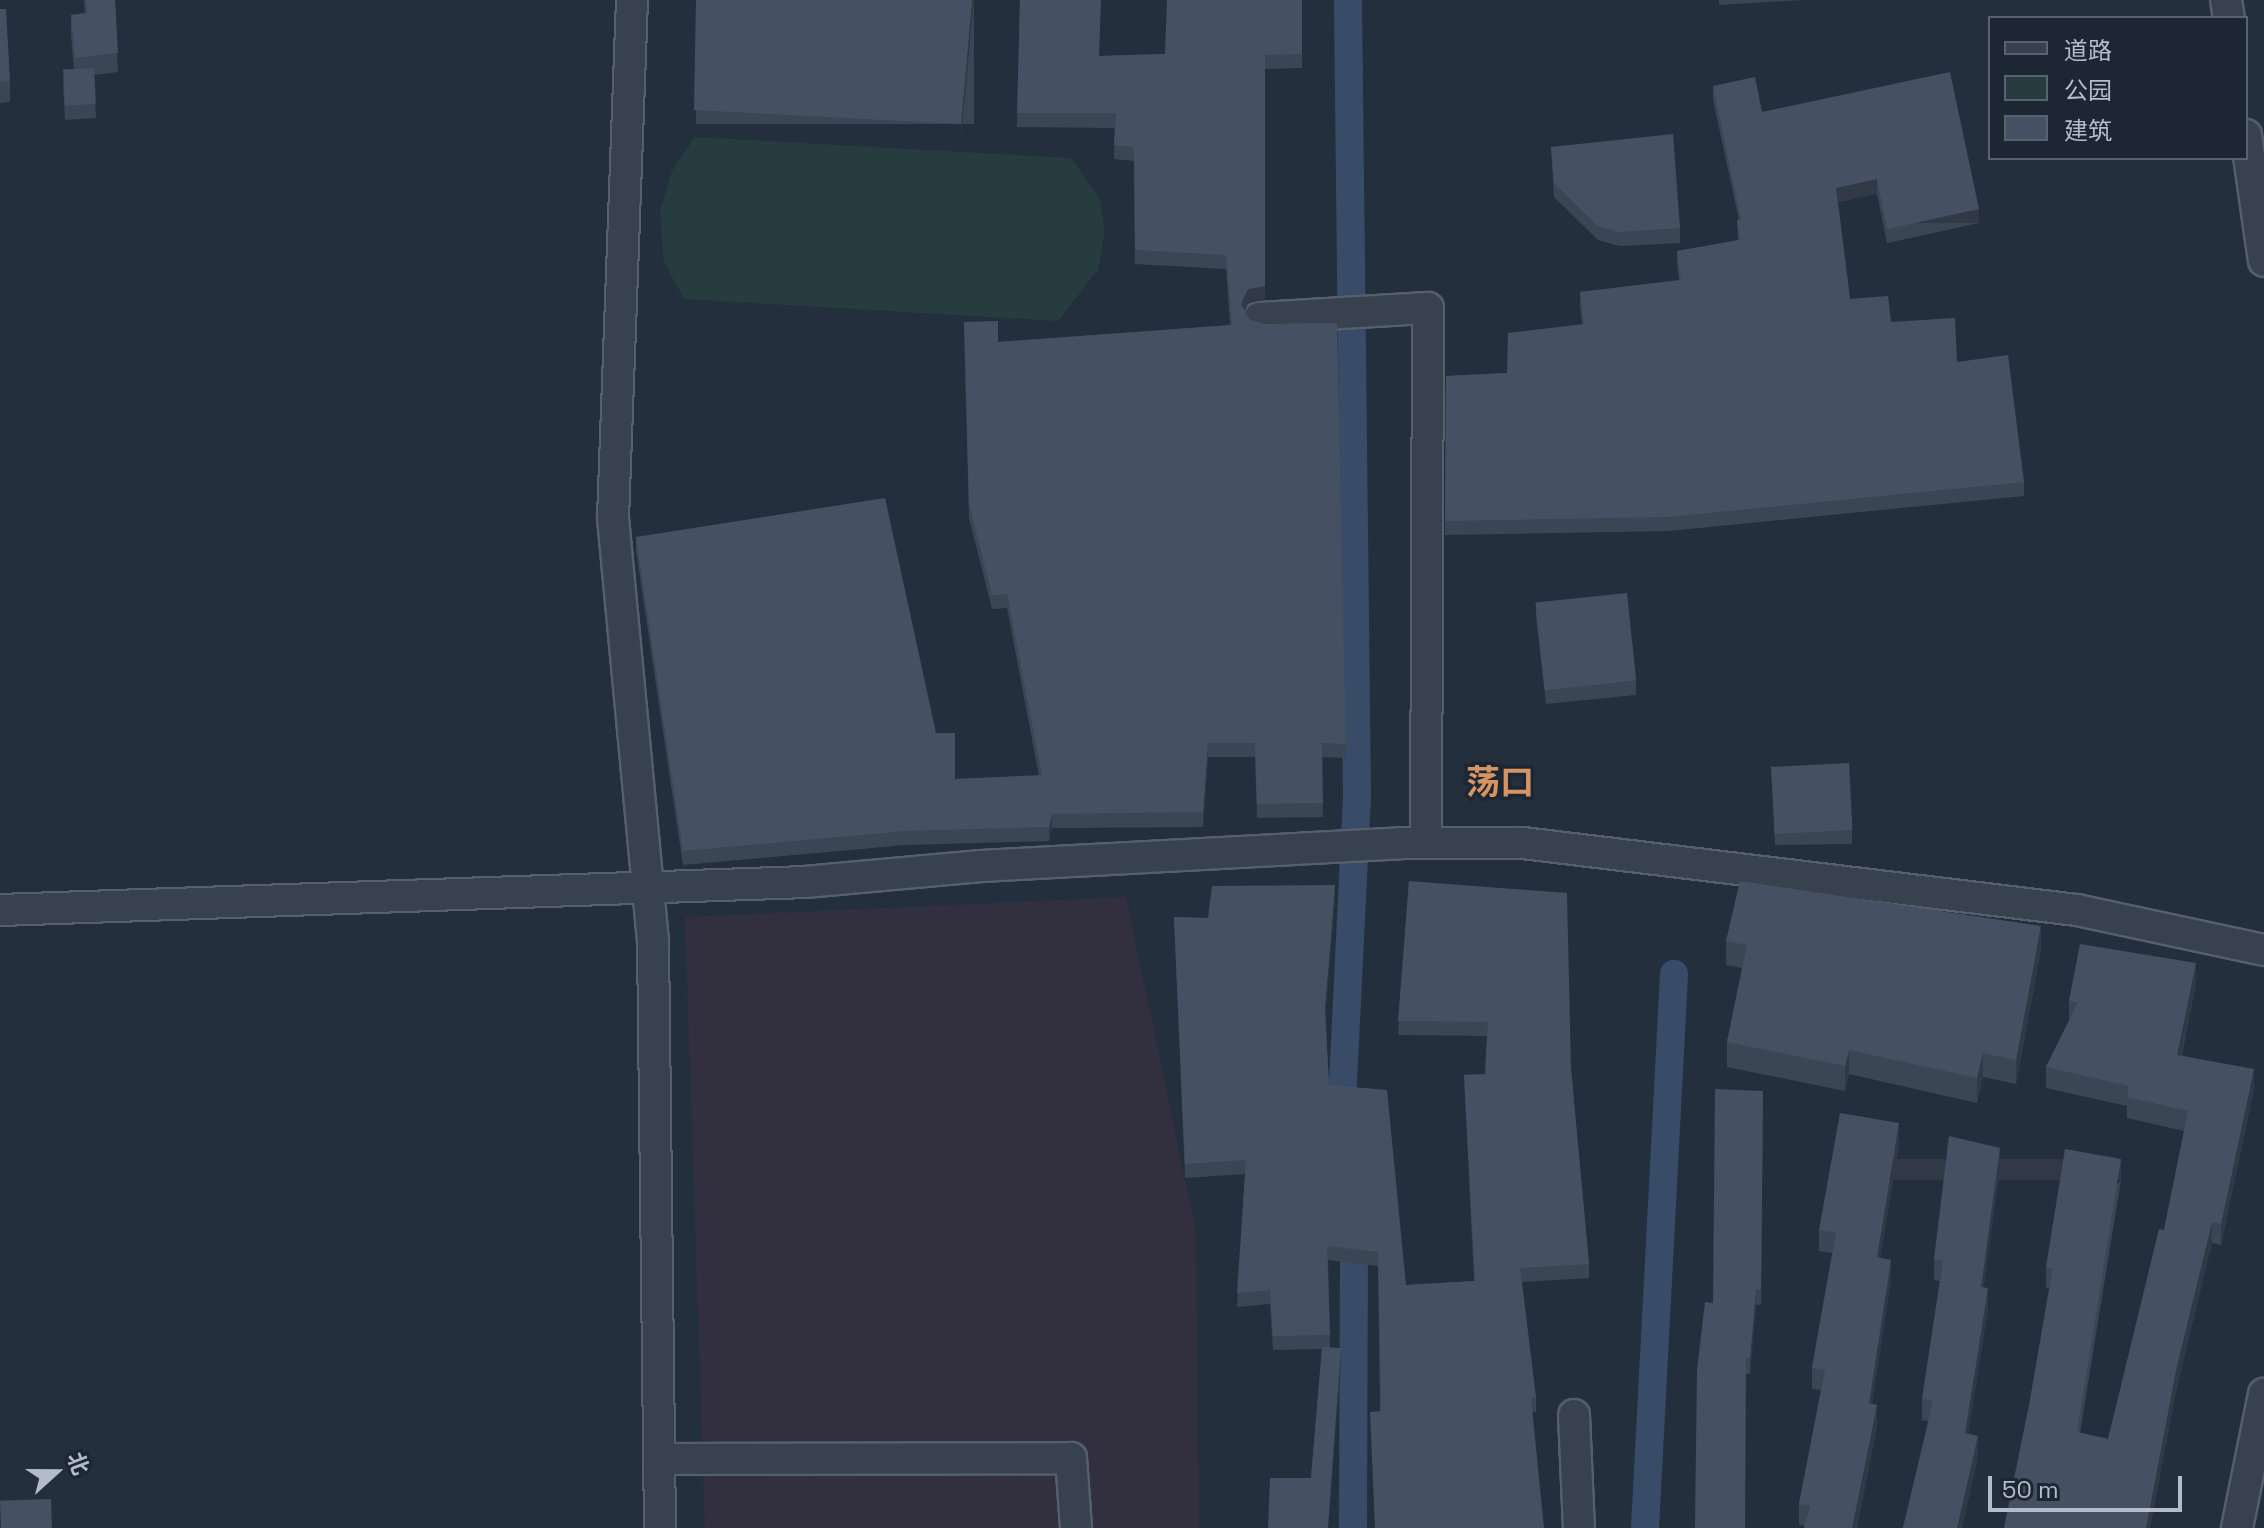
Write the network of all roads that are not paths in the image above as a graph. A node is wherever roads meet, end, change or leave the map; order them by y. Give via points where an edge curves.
1 (632, 0) edge
2 (2248, 149) edge
3 (2264, 261) edge
4 (1259, 318) dead end
5 (1414, 843) junction
6 (648, 888) junction
7 (0, 910) edge
8 (2264, 950) edge
9 (2264, 1394) edge
10 (1574, 1415) dead end
11 (659, 1459) junction
12 (660, 1528) edge
13 (1076, 1528) edge
14 (1579, 1528) edge
15 (2237, 1528) edge

1 - 6 street via 613,518
2 - 3 street
4 - 5 street via 1428,308
5 - 6 street
5 - 8 street via 1523,843 2077,910
6 - 7 street
6 - 11 street
9 - 15 street
10 - 14 street
11 - 12 street
11 - 13 street via 1071,1458

